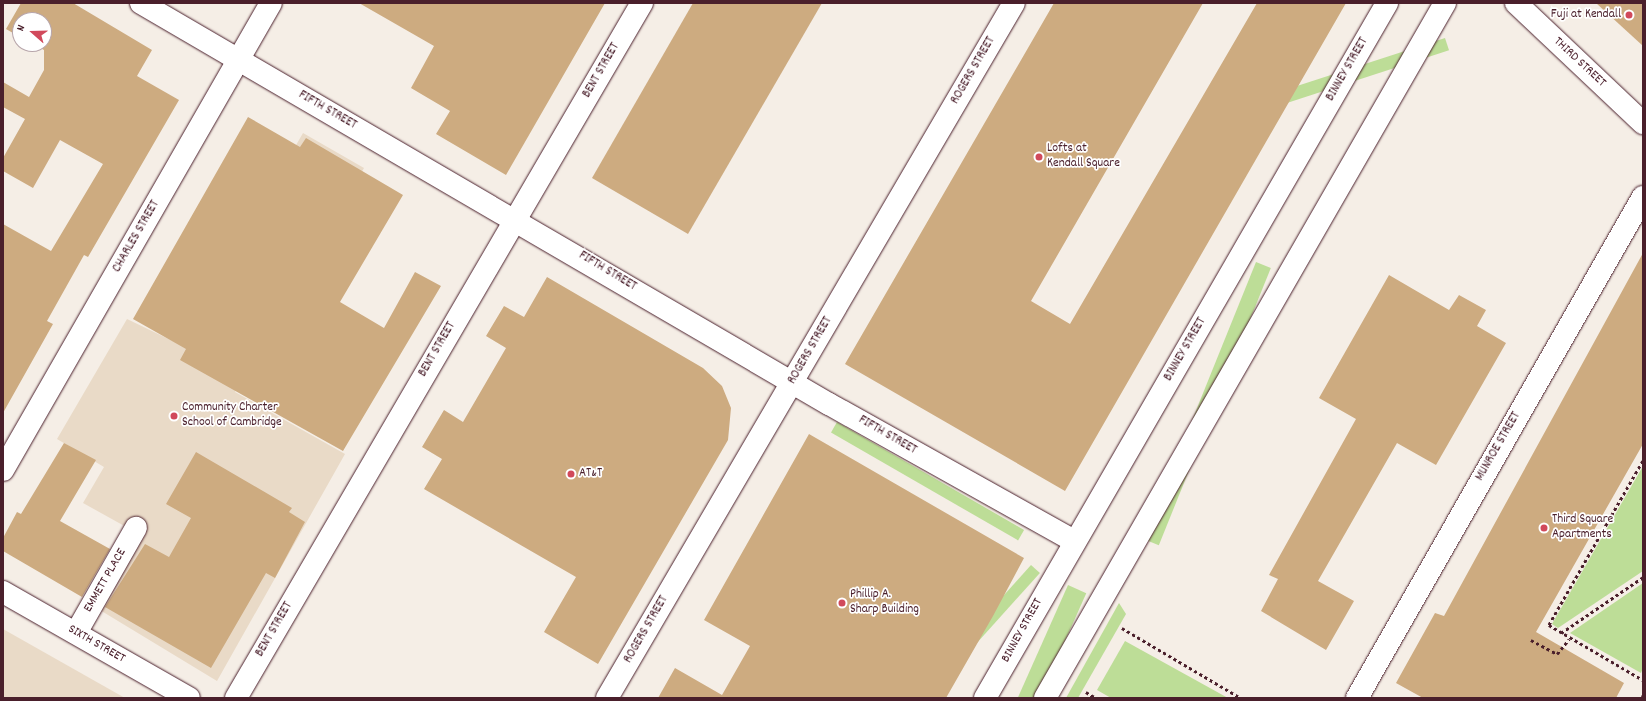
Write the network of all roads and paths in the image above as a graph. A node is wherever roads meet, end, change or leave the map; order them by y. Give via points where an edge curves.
1 (141, 3) edge
2 (271, 3) edge
3 (642, 3) edge
4 (1014, 3) edge
5 (1387, 3) edge
6 (1445, 3) edge
7 (1516, 3) edge
8 (239, 59) junction
9 (1643, 123) edge
10 (1643, 197) edge
11 (515, 218) junction
12 (794, 382) junction
13 (1643, 461) edge
14 (3, 470) edge
15 (136, 528) dead end
16 (1074, 541) junction
17 (1643, 577) edge
18 (3, 592) edge
19 (1122, 628) dead end
20 (76, 633) junction
21 (1560, 633) junction
22 (1569, 639) junction
23 (1531, 640) dead end
24 (1643, 680) edge
25 (1086, 692) dead end
26 (189, 698) edge
27 (236, 698) edge
28 (608, 698) edge
29 (985, 698) edge
30 (1045, 698) edge
31 (1096, 698) edge
32 (1241, 698) edge
33 (1357, 698) edge

1 - 8 street, FIFTH STREET
2 - 8 street, CHARLES STREET
3 - 11 street, BENT STREET
4 - 12 street, ROGERS STREET
5 - 16 street, BINNEY STREET
6 - 30 street
7 - 9 street, THIRD STREET
8 - 11 street, FIFTH STREET
8 - 14 street, CHARLES STREET
10 - 33 street, MUNROE STREET
11 - 12 street, FIFTH STREET
11 - 27 street, BENT STREET
12 - 16 street, FIFTH STREET
12 - 28 street, ROGERS STREET
13 - 21 path via 1548,625
15 - 20 street, EMMETT PLACE
16 - 29 street, BINNEY STREET
17 - 21 path
18 - 20 street, SIXTH STREET
19 - 32 path
20 - 26 street, SIXTH STREET
21 - 22 path
22 - 23 path via 1557,654
22 - 24 path
25 - 31 path

